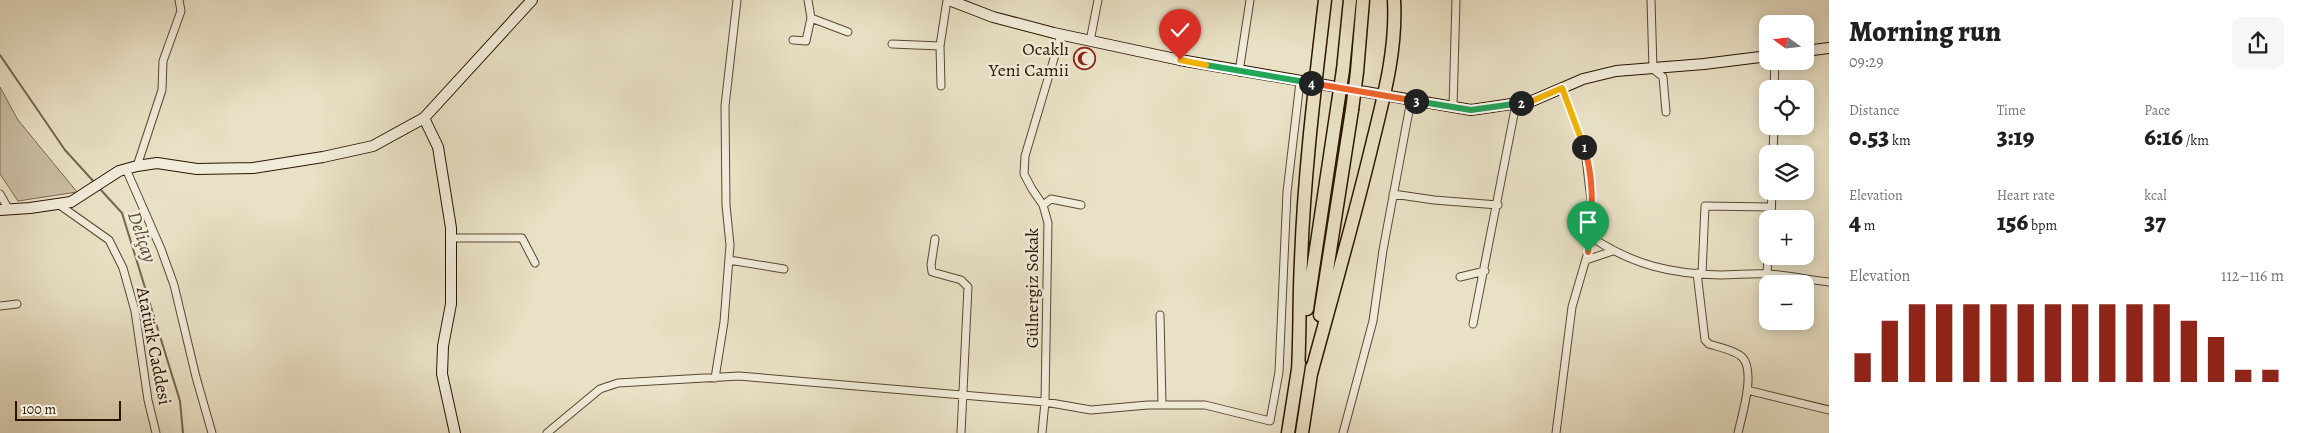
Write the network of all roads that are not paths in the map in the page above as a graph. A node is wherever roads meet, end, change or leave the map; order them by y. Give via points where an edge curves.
1 (179, 0) edge
2 (532, 0) edge
3 (737, 0) edge
4 (808, 0) edge
5 (948, 0) edge
6 (1098, 0) edge
7 (1248, 0) edge
8 (1325, 0) edge
9 (1350, 0) edge
10 (1364, 0) edge
11 (1394, 0) edge
12 (1456, 0) edge
13 (1652, 0) edge
14 (811, 18) junction
15 (848, 32) dead end
16 (1061, 35) junction
17 (793, 40) dead end
18 (1090, 41) junction
19 (892, 44) dead end
20 (940, 46) junction
21 (1829, 48) edge
22 (1814, 50) edge
23 (1759, 57) edge
24 (1652, 68) junction
25 (1239, 72) junction
26 (1300, 82) junction
27 (1315, 84) junction
28 (941, 86) dead end
29 (1562, 88) junction
30 (1384, 96) junction
31 (1411, 100) junction
32 (1516, 104) junction
33 (1453, 107) junction
34 (1666, 112) dead end
35 (424, 118) junction
36 (137, 166) junction
37 (122, 170) junction
38 (0, 194) edge
39 (1393, 194) junction
40 (1772, 200) edge
41 (58, 204) junction
42 (1043, 205) junction
43 (1081, 205) dead end
44 (1498, 205) junction
45 (1772, 207) junction
46 (4, 210) edge
47 (1772, 210) edge
48 (1590, 237) junction
49 (451, 238) junction
50 (935, 239) dead end
51 (1613, 251) junction
52 (729, 260) junction
53 (1586, 260) junction
54 (535, 263) dead end
55 (1768, 265) edge
56 (784, 269) dead end
57 (1485, 270) junction
58 (1699, 274) junction
59 (1767, 274) junction
60 (1460, 277) dead end
61 (1829, 282) edge
62 (17, 304) dead end
63 (0, 306) edge
64 (1160, 315) dead end
65 (1473, 324) dead end
66 (1298, 371) junction
67 (1311, 374) junction
68 (716, 378) junction
69 (1747, 390) junction
70 (963, 396) junction
71 (1046, 402) junction
72 (1162, 405) junction
73 (1829, 410) edge
74 (156, 433) edge
75 (212, 433) edge
76 (455, 433) edge
77 (547, 433) edge
78 (961, 433) edge
79 (1042, 433) edge
80 (1288, 433) edge
81 (1302, 433) edge
82 (1343, 433) edge
83 (1556, 433) edge
84 (1738, 433) edge

1 - 36 street via 181,11 163,61 162,90
2 - 35 main road
3 - 52 street via 725,106
4 - 14 street
5 - 16 main road via 993,17
5 - 20 street
6 - 18 street
7 - 25 street
8 - 27 highway
9 - 66 highway, bridge
10 - 67 highway, bridge via 1358,72
11 - 30 highway via 1391,67
12 - 33 street
13 - 24 street
14 - 15 street
14 - 17 street via 806,41
16 - 18 main road
16 - 42 street, Gülnergiz Sokak via 1024,156 1024,174
18 - 25 main road
19 - 20 street
20 - 28 street
21 - 22 main road
23 - 24 main road
24 - 29 main road via 1616,71
24 - 34 street via 1663,77
25 - 26 main road
26 - 27 main road
26 - 72 street via 1288,192 1279,372 1270,421 1205,405
27 - 30 main road
27 - 66 highway via 1301,262
29 - 32 main road
29 - 48 street via 1585,150 1593,217
30 - 31 main road
30 - 67 highway via 1344,260
31 - 33 main road
31 - 39 street
32 - 33 main road via 1471,110
32 - 44 street
35 - 36 main road via 374,146 323,157 253,168 197,169 156,163
35 - 49 main road via 438,147
36 - 37 main road
37 - 41 main road via 80,197
37 - 75 street via 174,286
38 - 46 street
39 - 44 street
39 - 82 street via 1373,321
40 - 45 street
41 - 46 main road
41 - 74 street, Atatürk Caddesi via 109,240 123,268 135,312
42 - 43 street via 1051,199
42 - 71 street, Gülnergiz Sokak via 1048,223
44 - 57 street
45 - 47 street
45 - 58 street via 1705,206
48 - 51 street
48 - 53 street
49 - 54 street via 522,238
49 - 76 main road via 451,304 443,346 442,374
50 - 70 street via 932,272 961,280 968,287
51 - 53 street
51 - 58 street via 1639,263 1672,272
52 - 56 street
52 - 68 street
53 - 83 street via 1572,307
55 - 59 street
57 - 60 street
57 - 65 street
58 - 59 street
58 - 69 street via 1705,340 1740,355 1747,364
59 - 61 street
62 - 63 street
64 - 72 street
66 - 80 highway
67 - 81 highway
68 - 70 street via 739,376
68 - 77 street via 618,383 600,389
69 - 73 street
69 - 84 street
70 - 71 street
70 - 78 street
71 - 72 street via 1091,410
71 - 79 street, Gülnergiz Sokak

